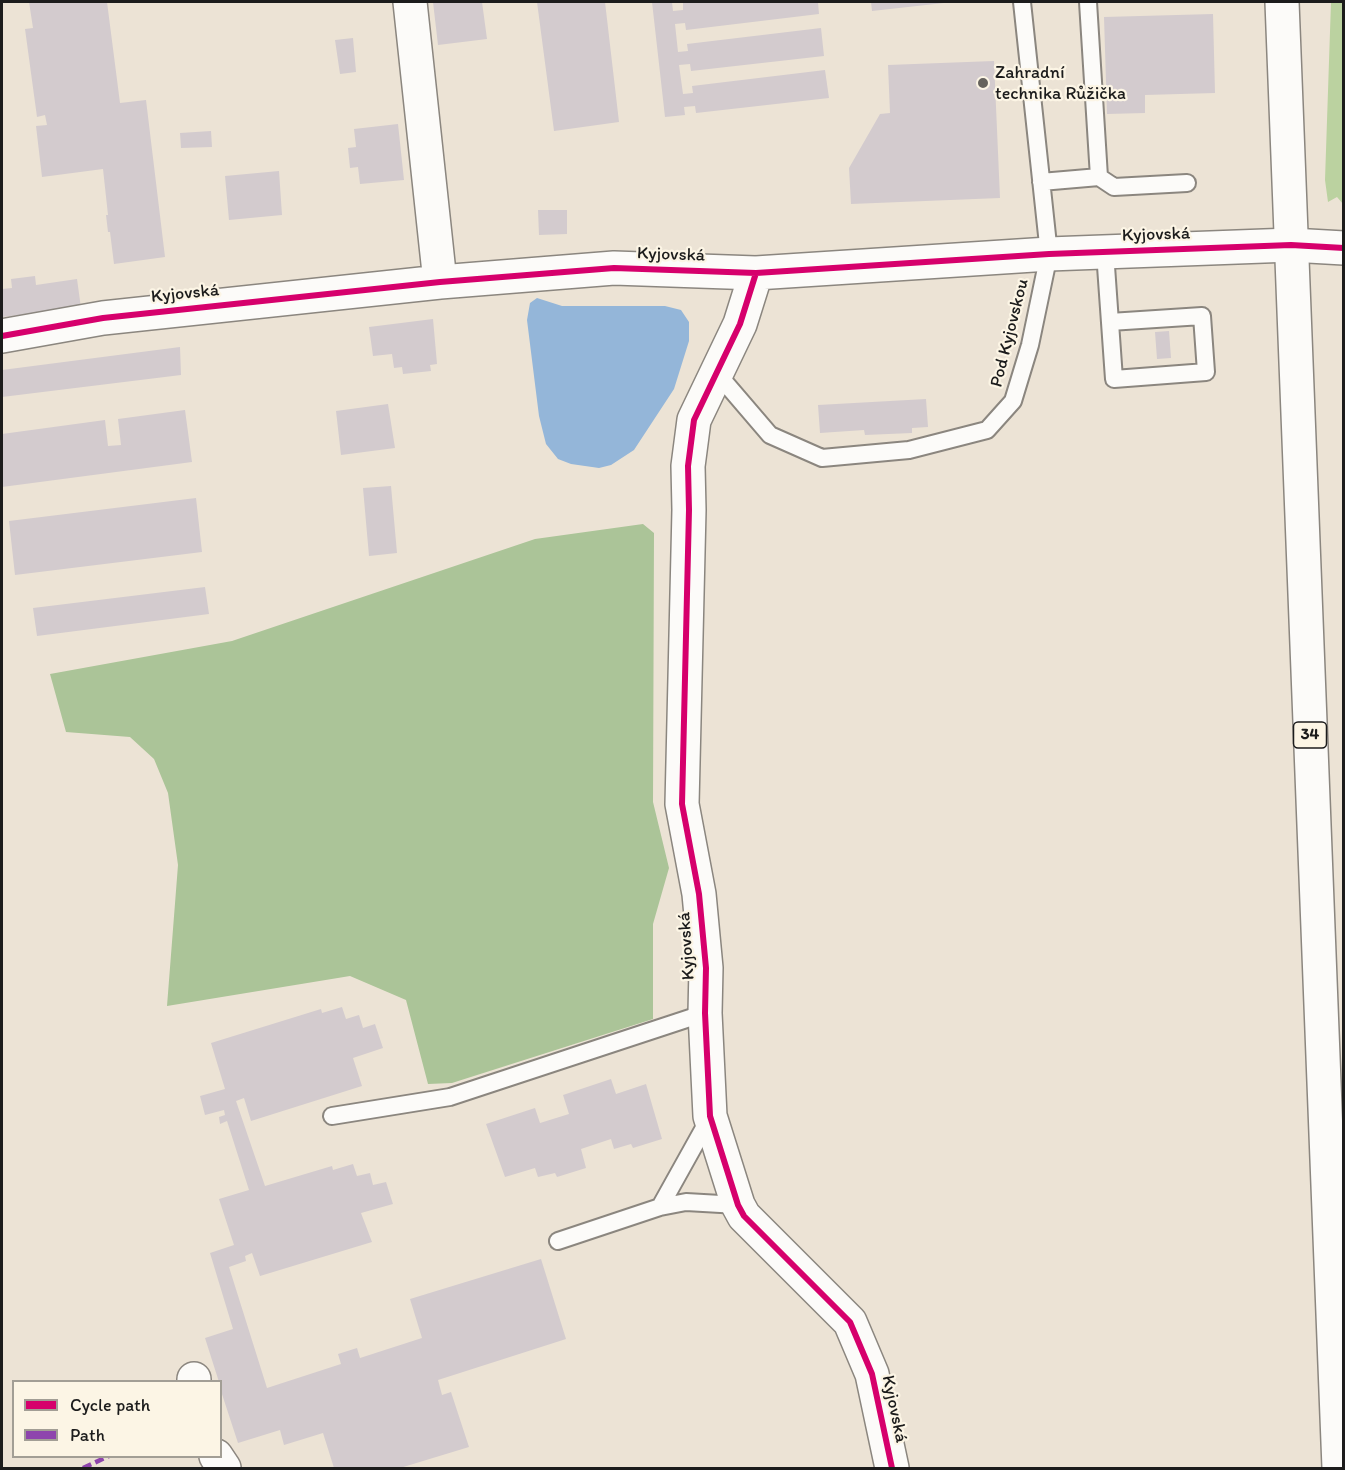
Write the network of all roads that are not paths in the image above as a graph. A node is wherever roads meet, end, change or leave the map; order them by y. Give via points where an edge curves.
1 (410, 2) edge
2 (1022, 2) edge
3 (1088, 2) edge
4 (1282, 2) edge
5 (1099, 177) junction
6 (1041, 182) junction
7 (1187, 183) dead end
8 (1290, 245) junction
9 (1344, 248) edge
10 (1105, 252) junction
11 (1049, 254) junction
12 (756, 273) junction
13 (440, 282) junction
14 (1110, 322) junction
15 (2, 336) edge
16 (716, 372) junction
17 (705, 1013) junction
18 (332, 1116) dead end
19 (710, 1116) junction
20 (738, 1205) junction
21 (660, 1207) junction
22 (558, 1241) dead end
23 (892, 1468) edge
24 (1339, 1468) edge

1 - 13 street
2 - 6 lane, Pod Kyjovskou
3 - 5 lane
4 - 8 street, 34
5 - 6 lane
5 - 7 lane via 1114,187
6 - 11 lane, Pod Kyjovskou
8 - 9 street, Kyjovská
8 - 10 street, Kyjovská
8 - 24 street, 34
10 - 11 street, Kyjovská
10 - 14 lane
11 - 12 street, Kyjovská
11 - 16 lane, Pod Kyjovskou via 1030,345 1013,401 987,430 909,450 822,458 770,435
12 - 13 street, Kyjovská via 614,268
12 - 16 street, Kyjovská via 740,324
13 - 15 street, Kyjovská via 103,318
14 - 14 lane via 1113,379 1206,372 1202,316
16 - 17 street, Kyjovská via 694,420 688,466 682,804 699,894 706,968
17 - 18 lane via 450,1097
17 - 19 street, Kyjovská
19 - 20 street, Kyjovská
19 - 21 lane
20 - 21 lane via 686,1202
20 - 23 street, Kyjovská via 744,1216 850,1322 872,1374
21 - 22 lane

